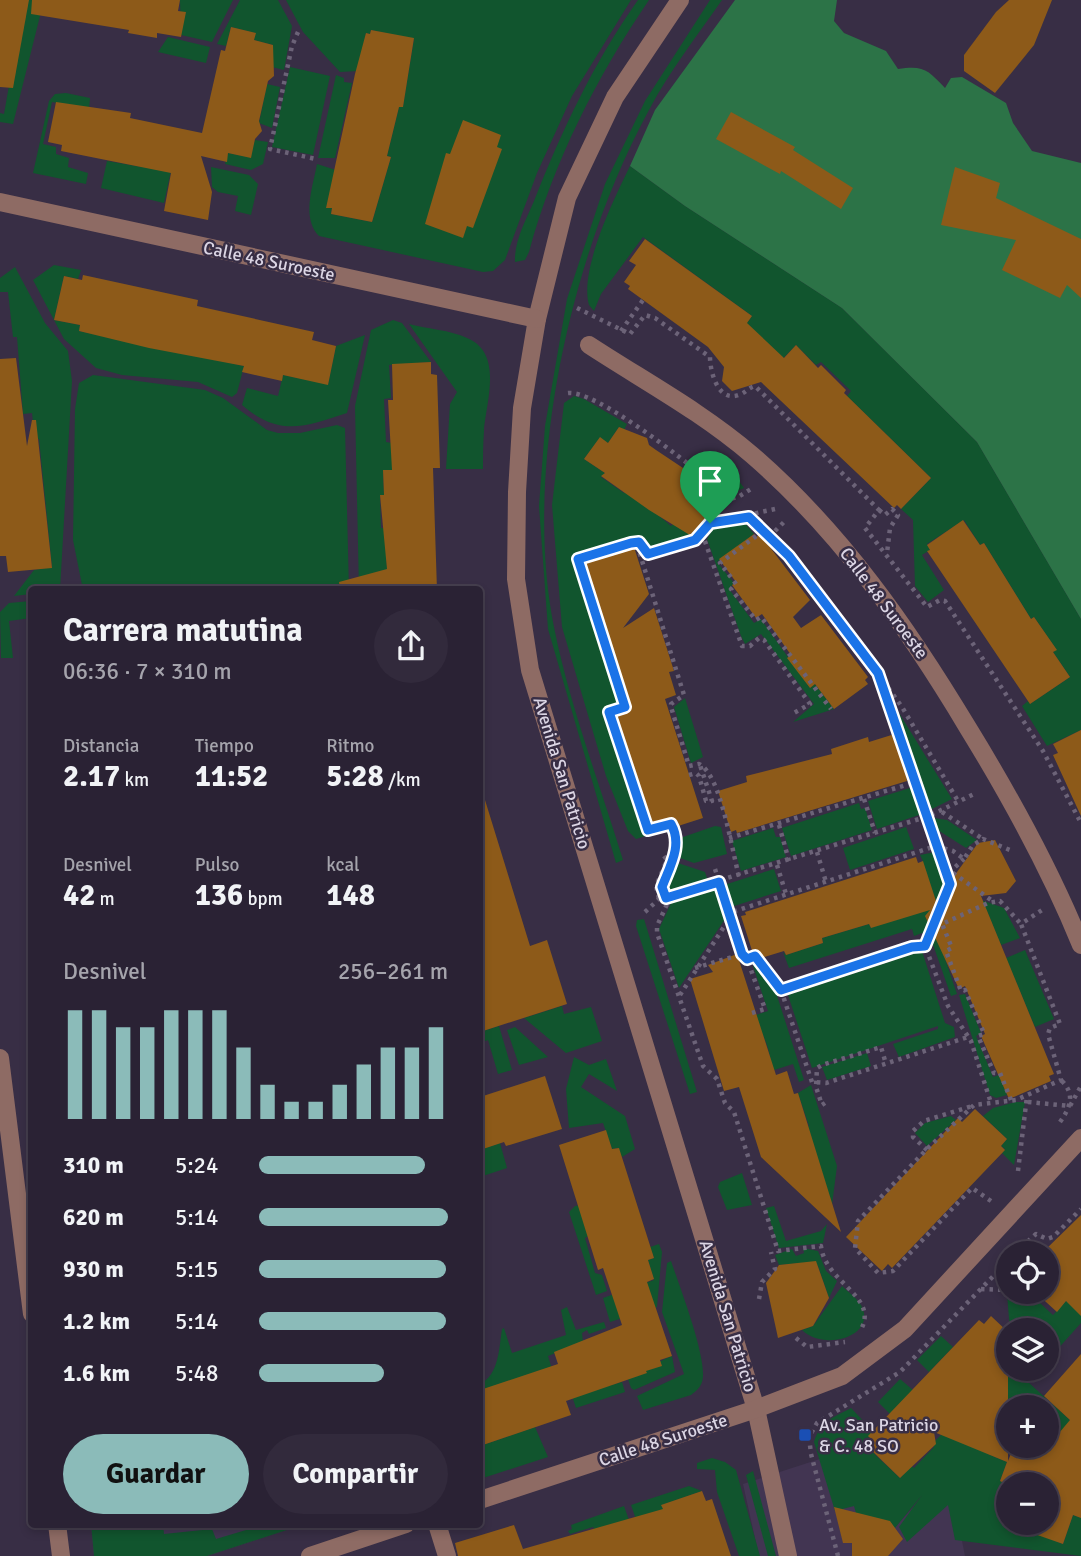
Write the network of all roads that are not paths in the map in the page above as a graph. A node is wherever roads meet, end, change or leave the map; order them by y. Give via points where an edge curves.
1 (680, 0) edge
2 (0, 202) edge
3 (537, 319) junction
4 (589, 345) dead end
5 (1081, 944) edge
6 (0, 1058) edge
7 (1081, 1138) edge
8 (28, 1282) edge
9 (756, 1409) junction
10 (483, 1499) edge
11 (58, 1528) edge
12 (394, 1528) edge
13 (438, 1528) edge
14 (61, 1556) edge
15 (310, 1556) edge
16 (447, 1556) edge
17 (788, 1556) edge

1 - 3 street, Avenida San Patricio via 615,97 567,198
2 - 3 street, Calle 48 Suroeste
3 - 9 street, Avenida San Patricio via 522,408 517,492 516,579 530,670
4 - 5 street, Calle 48 Suroeste via 734,440 849,553 905,627 1001,783
6 - 8 street
7 - 9 street, Calle 48 Suroeste via 905,1329 842,1376
9 - 10 street, Calle 48 Suroeste
9 - 17 street, Avenida San Patricio
11 - 14 street
12 - 15 street
13 - 16 street

